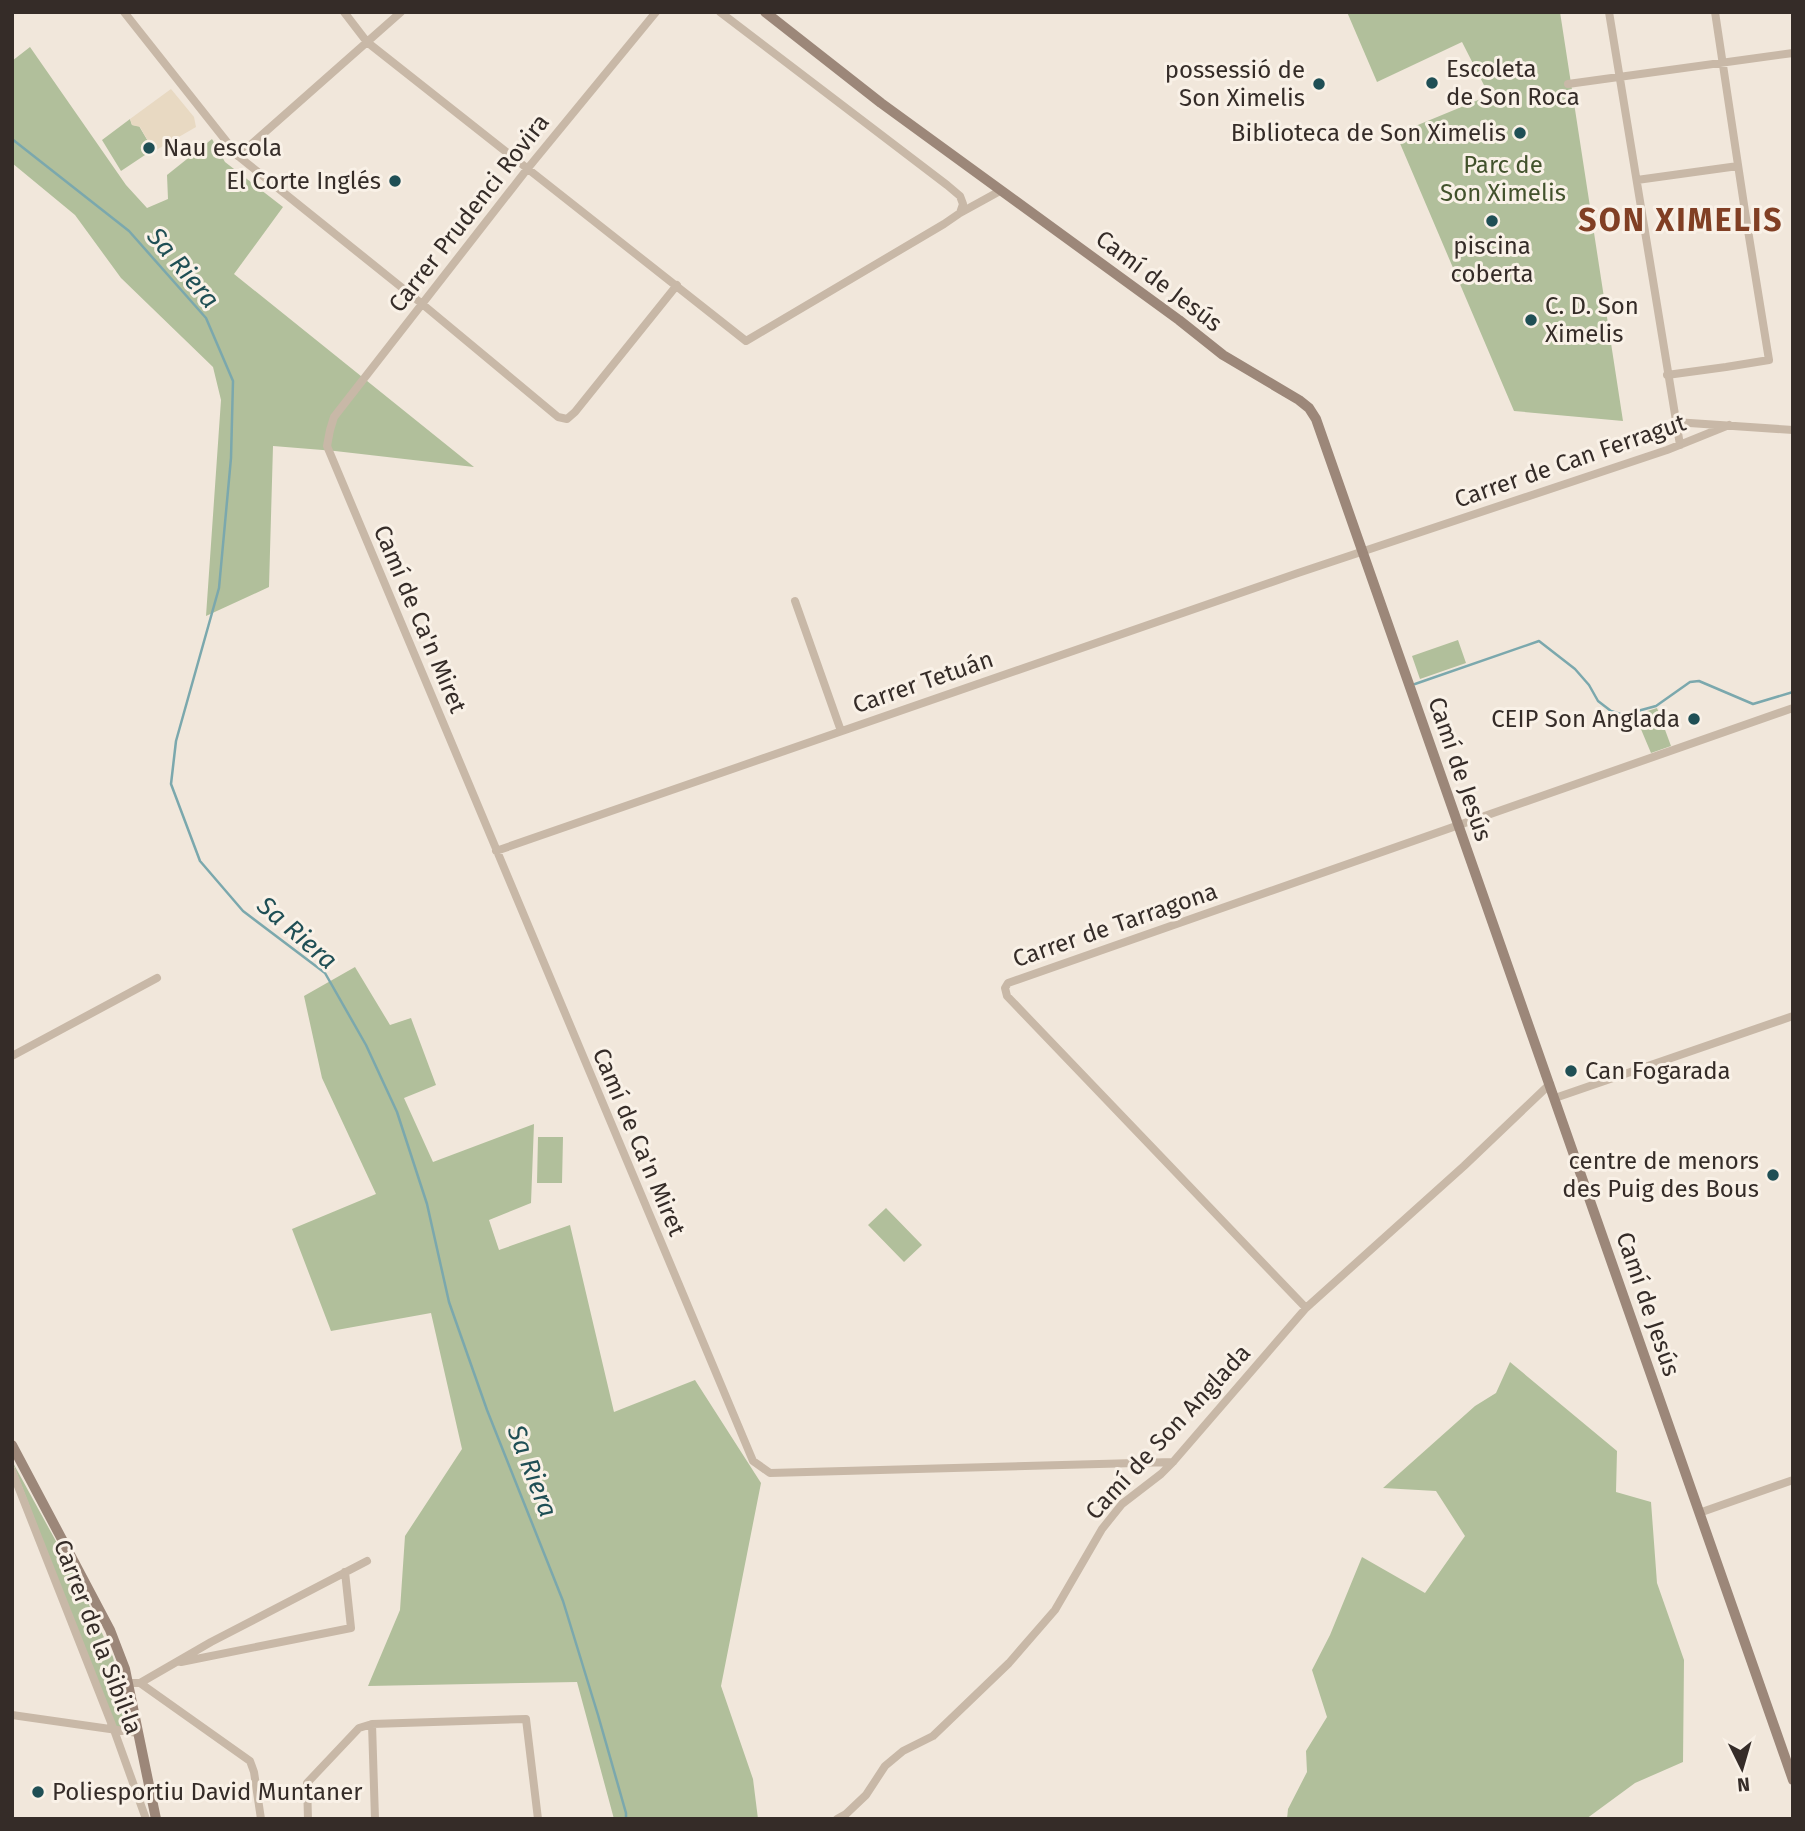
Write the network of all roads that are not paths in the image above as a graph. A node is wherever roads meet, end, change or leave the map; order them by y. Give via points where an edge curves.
1 (124, 12) edge
2 (344, 12) edge
3 (401, 12) edge
4 (656, 12) edge
5 (720, 12) edge
6 (765, 12) edge
7 (1609, 12) edge
8 (1715, 12) edge
9 (367, 42) junction
10 (1793, 52) edge
11 (1723, 63) junction
12 (1619, 78) junction
13 (1568, 84) dead end
14 (238, 156) junction
15 (1738, 166) junction
16 (528, 168) junction
17 (1637, 180) junction
18 (1000, 191) junction
19 (960, 213) junction
20 (677, 285) junction
21 (421, 303) junction
22 (1667, 374) junction
23 (1675, 422) junction
24 (1729, 425) junction
25 (1793, 430) edge
26 (1680, 445) junction
27 (327, 446) joint
28 (1362, 552) junction
29 (795, 601) dead end
30 (1793, 708) edge
31 (841, 731) junction
32 (1458, 825) junction
33 (496, 851) junction
34 (157, 978) dead end
35 (1793, 1016) edge
36 (12, 1056) edge
37 (1550, 1084) junction
38 (1555, 1098) junction
39 (1306, 1308) junction
40 (12, 1445) edge
41 (1172, 1462) junction
42 (12, 1471) edge
43 (1793, 1480) edge
44 (1699, 1513) junction
45 (367, 1561) dead end
46 (345, 1572) junction
47 (175, 1663) junction
48 (140, 1682) junction
49 (127, 1683) junction
50 (12, 1715) edge
51 (372, 1724) junction
52 (114, 1730) junction
53 (138, 1733) junction
54 (1793, 1780) edge
55 (146, 1819) edge
56 (156, 1819) edge
57 (261, 1819) edge
58 (309, 1819) edge
59 (374, 1819) edge
60 (538, 1819) edge
61 (837, 1819) edge

1 - 14 street
2 - 9 street
3 - 9 street
4 - 16 street, Carrer Prudenci Rovira
5 - 19 street via 947,185 960,196
6 - 18 street, Camí de Jesús
7 - 12 street
8 - 11 street
9 - 14 street
9 - 16 street
10 - 11 street
11 - 12 street
11 - 15 street
12 - 13 street
12 - 17 street
14 - 21 street
15 - 17 street
15 - 22 street via 1769,360
16 - 20 street
16 - 21 street, Carrer Prudenci Rovira
17 - 22 street
18 - 19 street
18 - 28 street, Camí de Jesús via 1223,355 1309,408
19 - 20 street via 746,341
20 - 21 street via 567,419 558,417
21 - 27 street, Carrer Prudenci Rovira via 334,416
22 - 23 street
23 - 24 street, Carrer de Can Ferragut
23 - 26 street
24 - 25 street, Carrer de Can Ferragut
24 - 26 street, Carrer de Can Ferragut
26 - 28 street, Carrer de Can Ferragut
27 - 33 street, Camí de Ca'n Miret
28 - 31 street, Carrer Tetuán
28 - 32 street, Camí de Jesús
29 - 31 street
30 - 32 street
31 - 33 street, Carrer Tetuán
32 - 37 street, Camí de Jesús
32 - 39 street, Carrer de Tarragona via 1008,983 1005,988 1007,996
33 - 41 street, Camí de Ca'n Miret via 752,1461 769,1473
34 - 36 street
35 - 38 street
37 - 38 street, Camí de Jesús
37 - 39 street, Camí de Son Anglada
38 - 44 street, Camí de Jesús
39 - 41 street, Camí de Son Anglada
40 - 49 street via 110,1630
41 - 61 street, Camí de Son Anglada via 1122,1504 1102,1529 1055,1610 1009,1663 933,1736 886,1766 866,1795
42 - 52 street, Carrer de la Sibil·la
43 - 44 street
44 - 54 street, Camí de Jesús
45 - 46 street
46 - 47 street
46 - 47 street via 351,1628
47 - 48 street
48 - 49 street
48 - 57 street via 250,1761
49 - 53 street
50 - 52 street
51 - 58 street via 359,1728 307,1783
51 - 59 street
51 - 60 street via 526,1719
52 - 53 street
52 - 55 street, Carrer de la Sibil·la
53 - 56 street

